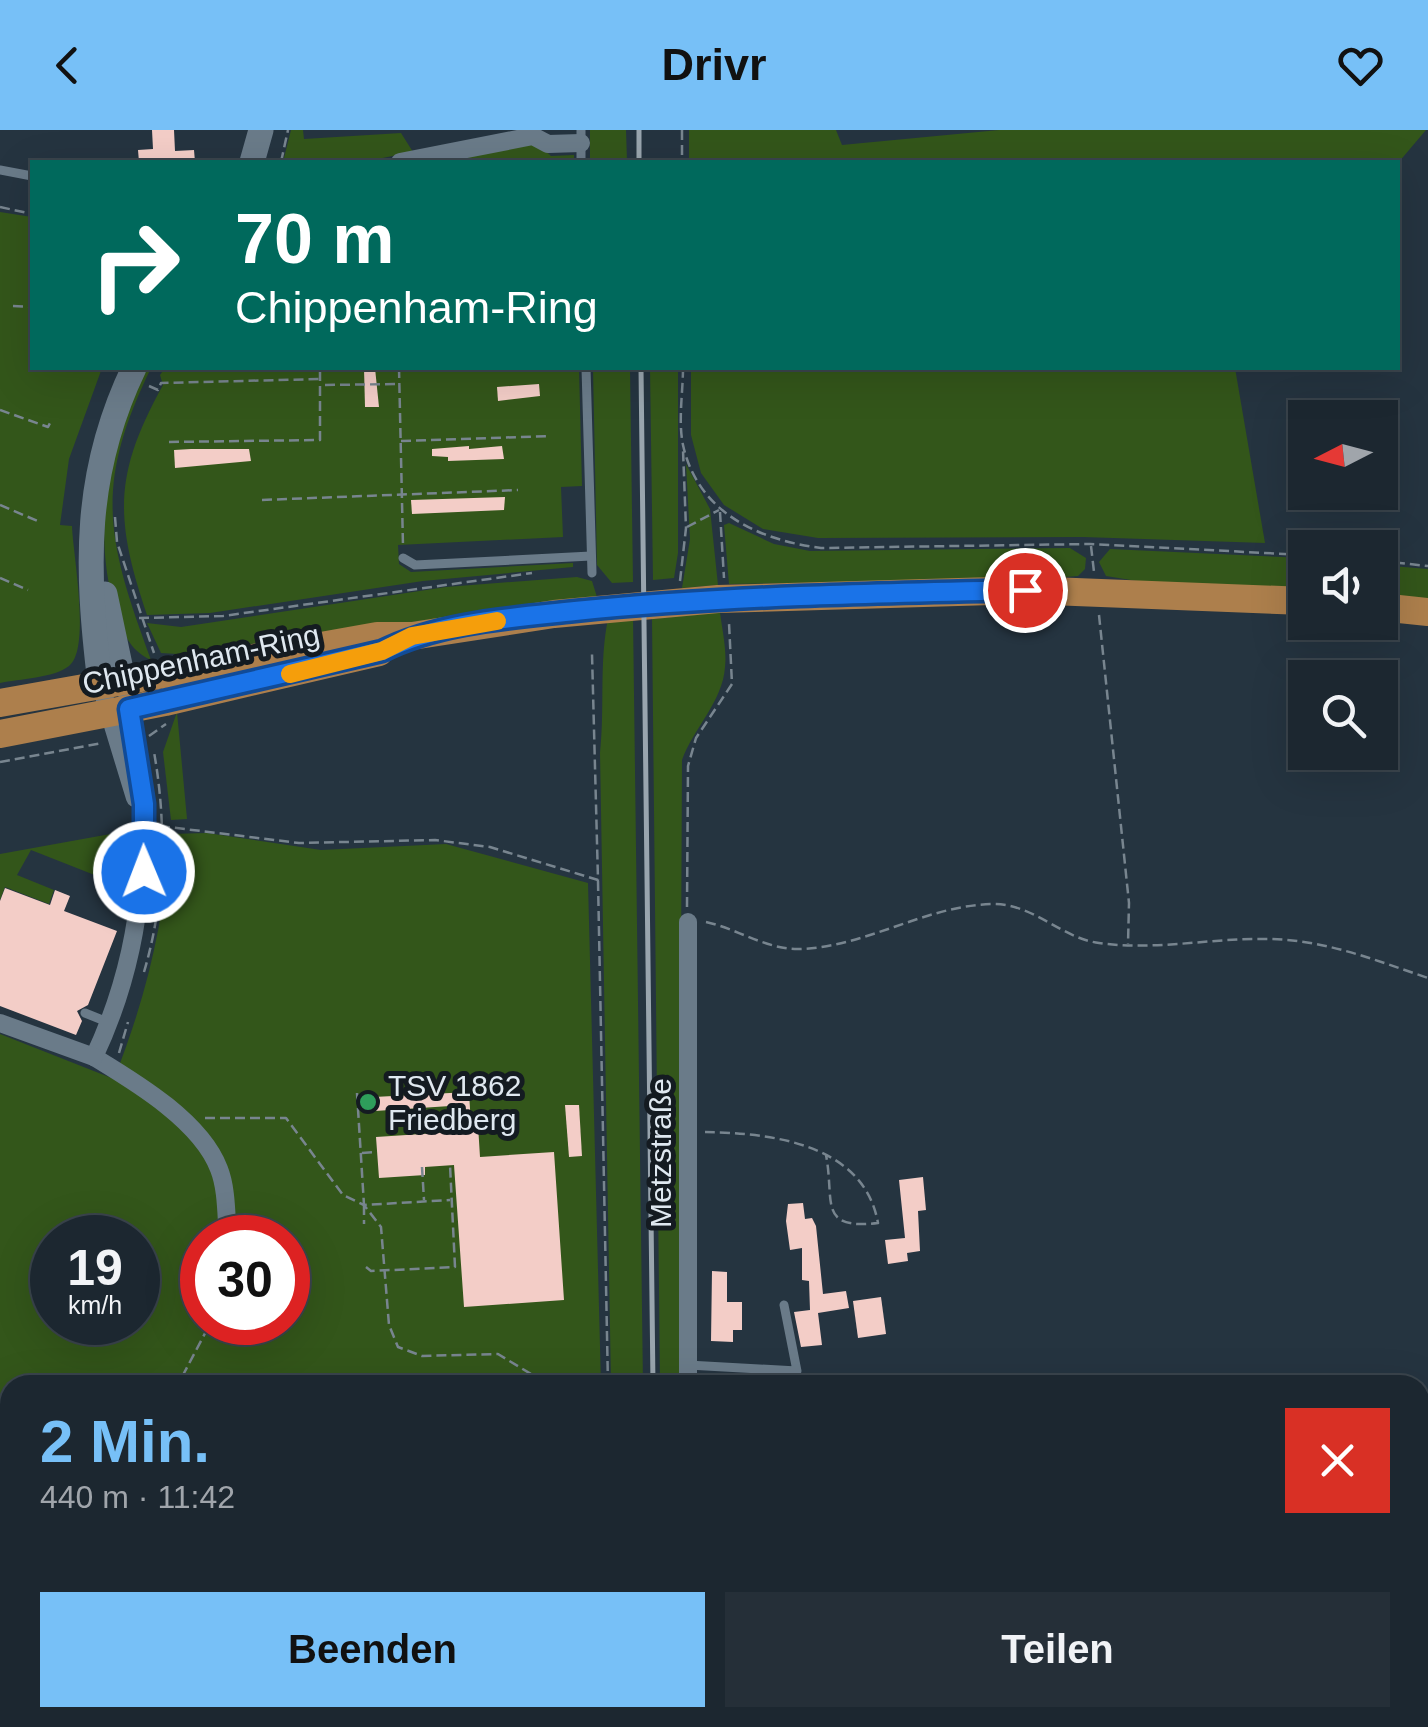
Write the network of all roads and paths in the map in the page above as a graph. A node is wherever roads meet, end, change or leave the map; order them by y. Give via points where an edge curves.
1 (261, 130) edge
2 (278, 130) edge
3 (288, 130) edge
4 (682, 130) edge
5 (581, 136) edge
6 (253, 160) edge
7 (270, 160) edge
8 (281, 160) edge
9 (410, 160) edge
10 (682, 160) edge
11 (0, 170) edge
12 (30, 176) edge
13 (0, 208) edge
14 (30, 214) edge
15 (13, 306) dead end
16 (30, 307) edge
17 (320, 370) edge
18 (399, 370) edge
19 (586, 370) edge
20 (682, 370) edge
21 (145, 376) edge
22 (320, 380) junction
23 (399, 384) junction
24 (323, 385) junction
25 (141, 399) dead end
26 (0, 410) edge
27 (50, 423) dead end
28 (550, 436) dead end
29 (400, 440) junction
30 (169, 442) dead end
31 (683, 444) junction
32 (518, 490) dead end
33 (402, 495) junction
34 (262, 500) dead end
35 (114, 504) dead end
36 (0, 505) edge
37 (720, 510) junction
38 (40, 522) dead end
39 (686, 528) junction
40 (1090, 544) junction
41 (1288, 553) edge
42 (592, 556) junction
43 (403, 558) joint
44 (1398, 563) edge
45 (1428, 566) edge
46 (536, 572) dead end
47 (592, 573) dead end
48 (0, 578) edge
49 (676, 585) dead end
50 (725, 585) dead end
51 (28, 590) dead end
52 (1096, 592) junction
53 (1288, 599) edge
54 (1398, 609) edge
55 (728, 612) dead end
56 (1428, 612) edge
57 (140, 618) junction
58 (412, 636) junction
59 (592, 654) dead end
60 (160, 674) junction
61 (112, 681) junction
62 (0, 704) edge
63 (118, 711) junction
64 (0, 734) edge
65 (114, 741) junction
66 (0, 762) edge
67 (143, 828) junction
68 (598, 880) junction
69 (688, 922) junction
70 (1128, 944) junction
71 (1428, 978) edge
72 (85, 1013) dead end
73 (0, 1023) edge
74 (110, 1023) junction
75 (119, 1054) dead end
76 (94, 1057) junction
77 (122, 1061) dead end
78 (357, 1093) dead end
79 (200, 1117) dead end
80 (688, 1132) junction
81 (378, 1152) dead end
82 (361, 1154) junction
83 (826, 1155) junction
84 (450, 1165) dead end
85 (422, 1167) dead end
86 (450, 1200) junction
87 (424, 1202) junction
88 (364, 1205) junction
89 (226, 1215) edge
90 (364, 1224) dead end
91 (366, 1267) dead end
92 (384, 1270) junction
93 (784, 1305) dead end
94 (199, 1345) edge
95 (688, 1365) junction
96 (184, 1375) edge
97 (533, 1375) edge
98 (608, 1375) edge
99 (688, 1375) edge

1 - 6 street
2 - 7 street
3 - 8 path
4 - 10 path
5 - 9 street via 548,144 534,136
11 - 12 lane
13 - 14 path
15 - 16 path
17 - 22 path
18 - 23 path
19 - 42 lane
20 - 31 path
21 - 22 path via 158,390 162,383
21 - 25 path
21 - 61 street via 97,464 90,536
22 - 24 path
23 - 24 path
23 - 29 path
24 - 30 path via 320,440
26 - 27 path
28 - 29 path
29 - 33 path
31 - 37 path
31 - 39 path
32 - 33 path
33 - 34 path
33 - 43 path
35 - 57 path via 117,542
36 - 38 path
37 - 39 path
37 - 40 path via 770,538 821,548
37 - 50 path
39 - 49 path via 684,571
40 - 41 path
40 - 52 path
42 - 43 lane via 416,565
42 - 47 lane
44 - 45 path
46 - 57 path via 223,616
48 - 51 path
52 - 53 main road, Chippenham-Ring
52 - 58 main road, Chippenham-Ring via 718,599
52 - 70 path
54 - 56 main road
55 - 69 path via 732,684 696,738 687,780
57 - 60 path
58 - 60 main road, Chippenham-Ring via 310,646
58 - 63 main road, Chippenham-Ring via 382,651
59 - 68 path
60 - 61 main road, Chippenham-Ring
61 - 62 main road, Chippenham-Ring
61 - 63 street
63 - 64 main road, Chippenham-Ring
63 - 65 street
63 - 67 street via 142,787
65 - 66 path
65 - 67 street
67 - 68 path via 299,843 436,840 490,847
67 - 74 street via 142,900
68 - 98 path
69 - 70 path via 732,928 797,950 996,904 1040,915 1092,942
69 - 80 street, Metzstraße
70 - 71 path via 1312,942
72 - 74 lane
73 - 76 street
74 - 76 street
75 - 77 path
76 - 89 street via 136,1082 207,1146 221,1173
78 - 82 path
79 - 88 path via 286,1118 343,1194
80 - 83 path via 778,1138
80 - 95 street, Metzstraße
81 - 82 path
82 - 88 path
83 - 83 path via 856,1174 873,1196 878,1223 848,1226 836,1220
84 - 86 path
85 - 87 path
86 - 87 path
86 - 92 path via 454,1267
87 - 88 path
88 - 90 path
88 - 92 path via 381,1227
91 - 92 path
92 - 97 path via 388,1325 398,1347 422,1356 498,1354
93 - 95 lane via 797,1371
94 - 96 path
95 - 99 street, Metzstraße

